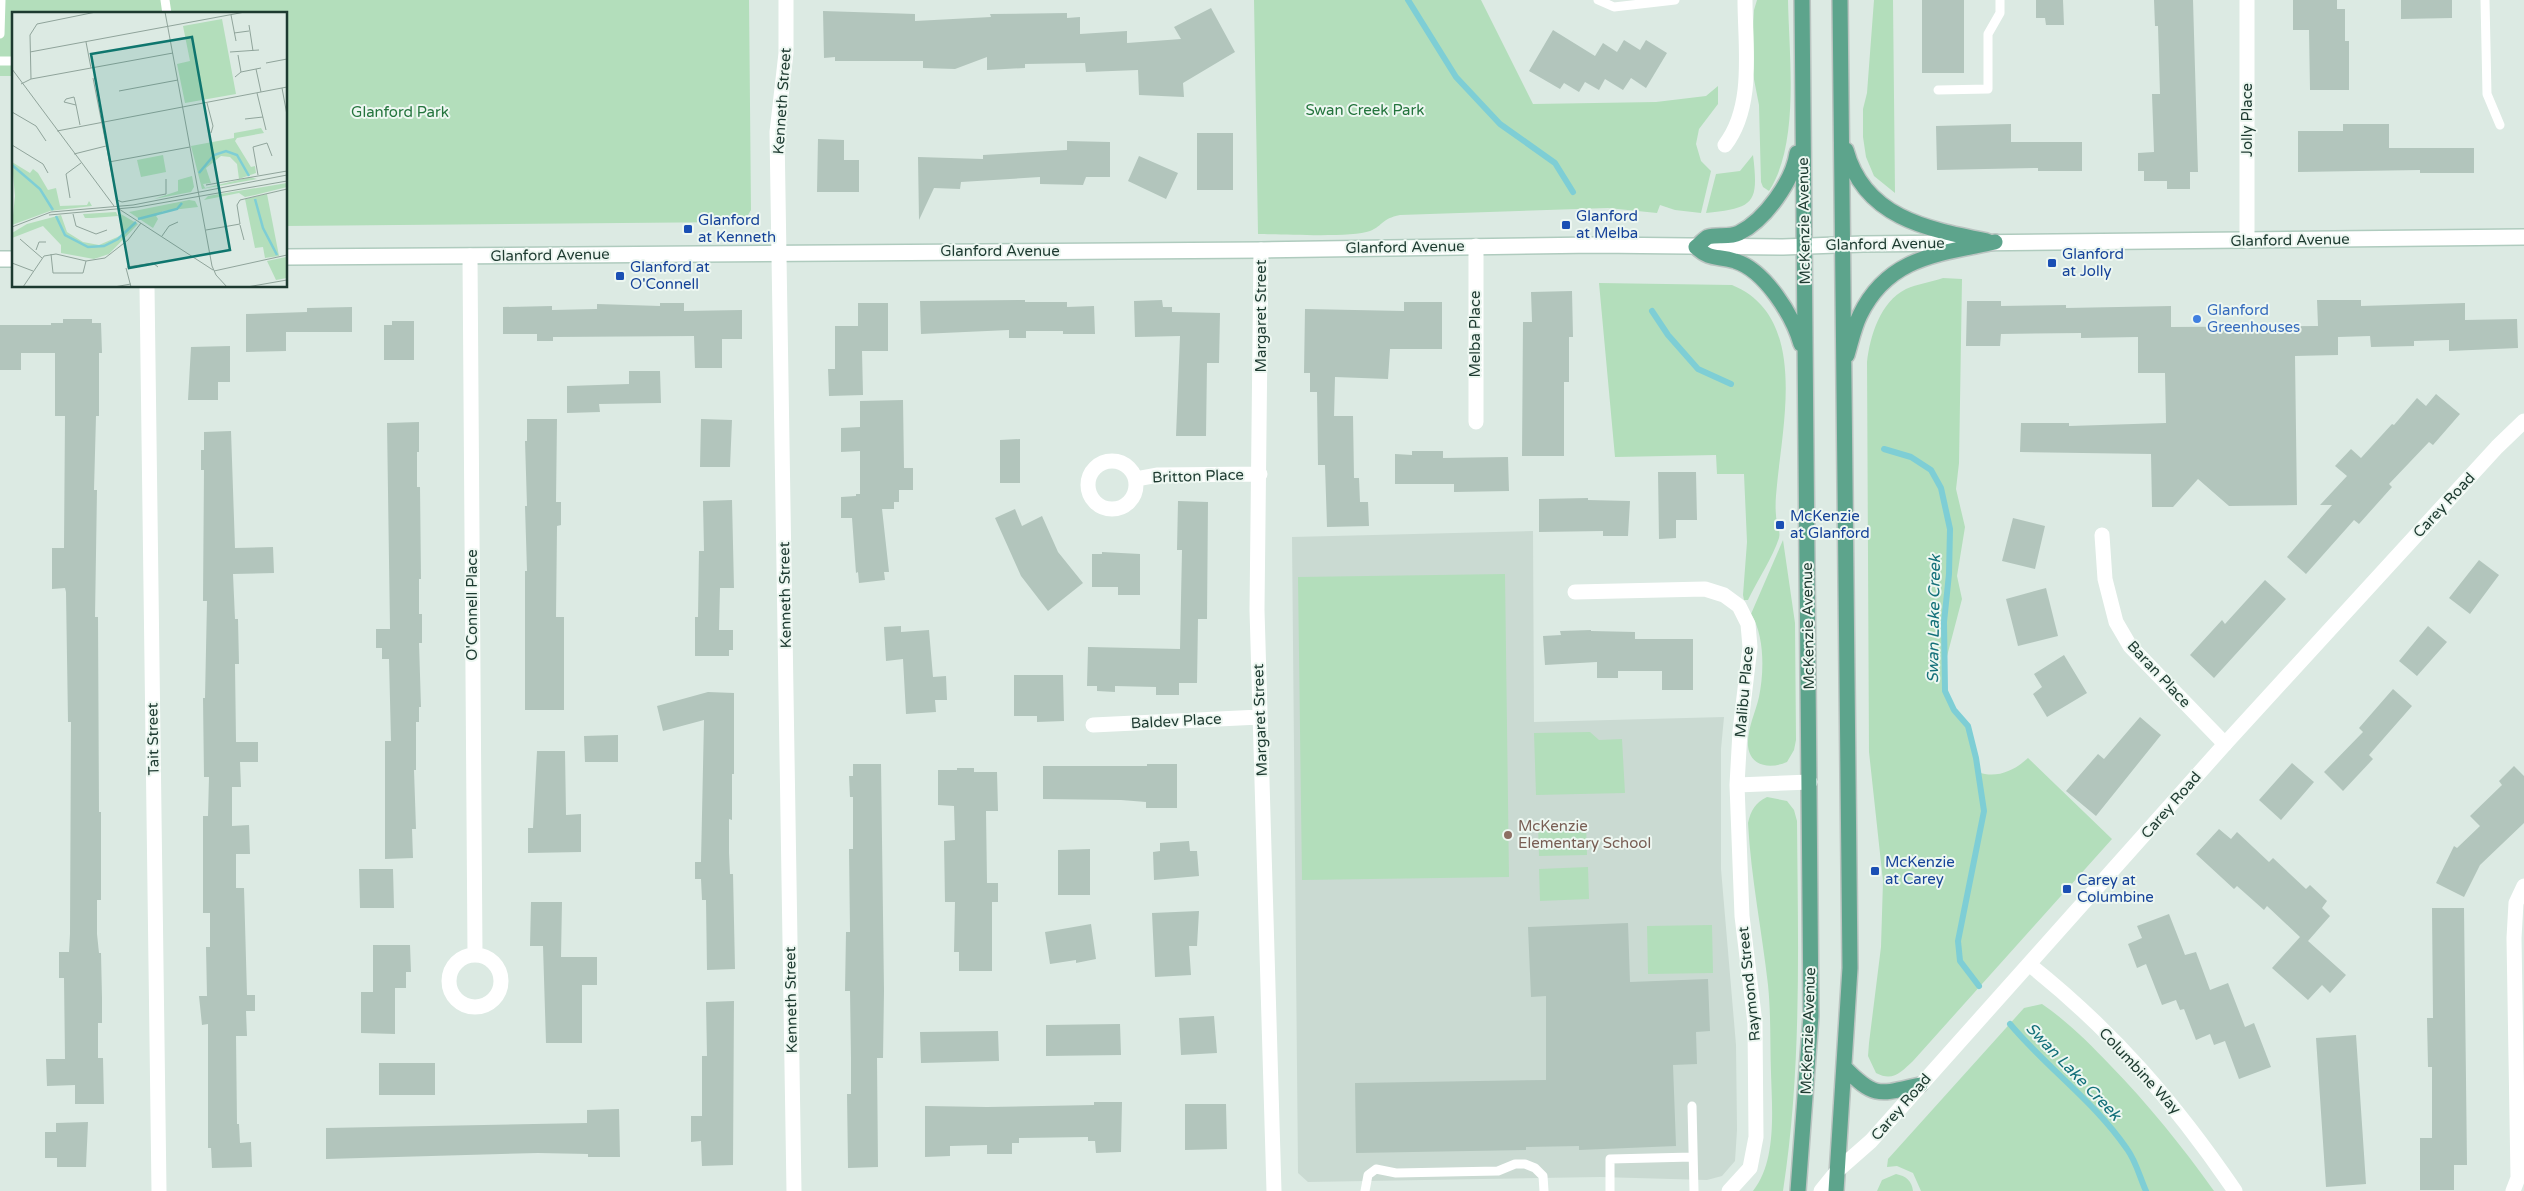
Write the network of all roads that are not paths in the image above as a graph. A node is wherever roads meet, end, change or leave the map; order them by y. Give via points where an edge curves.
1 (1, 0) edge
2 (786, 0) edge
3 (1598, 0) edge
4 (1675, 0) edge
5 (1745, 0) edge
6 (1802, 0) edge
7 (1840, 0) edge
8 (2000, 0) edge
9 (2247, 0) edge
10 (2485, 0) edge
11 (0, 34) edge
12 (1938, 90) dead end
13 (1803, 120) junction
14 (2500, 125) dead end
15 (1841, 129) junction
16 (1725, 145) dead end
17 (2524, 237) edge
18 (2247, 241) junction
19 (1995, 242) junction
20 (1843, 244) junction
21 (1476, 246) junction
22 (1804, 246) junction
23 (1696, 247) junction
24 (1261, 250) junction
25 (780, 253) junction
26 (470, 256) junction
27 (288, 257) edge
28 (148, 288) edge
29 (1805, 362) junction
30 (1843, 368) junction
31 (2524, 421) edge
32 (1476, 422) dead end
33 (1260, 474) junction
34 (1136, 479) dead end
35 (2102, 536) dead end
36 (1575, 592) dead end
37 (1260, 717) junction
38 (1093, 725) dead end
39 (2225, 744) junction
40 (1810, 782) junction
41 (1737, 785) junction
42 (2524, 886) edge
43 (475, 954) dead end
44 (2030, 965) junction
45 (1845, 1068) junction
46 (1920, 1084) junction
47 (1692, 1106) dead end
48 (1693, 1157) junction
49 (1838, 1170) junction
50 (159, 1191) edge
51 (794, 1191) edge
52 (1274, 1191) edge
53 (1365, 1191) edge
54 (1544, 1191) edge
55 (1610, 1191) edge
56 (1694, 1191) edge
57 (1729, 1191) edge
58 (1798, 1191) edge
59 (1821, 1191) edge
60 (1836, 1191) edge
61 (2235, 1191) edge
62 (2514, 1191) edge

1 - 11 lane
2 - 25 street, Kenneth Street via 786,53 777,132
3 - 4 lane via 1614,7
5 - 16 street via 1744,95 1733,135
6 - 13 main road, McKenzie Avenue
7 - 15 main road
8 - 12 lane via 2000,13 1988,34 1988,89
9 - 18 street, Jolly Place
10 - 14 lane via 2487,94
13 - 22 main road, McKenzie Avenue
13 - 23 main road via 1795,168 1781,192 1760,216 1739,233 1707,237
15 - 19 main road via 1853,172 1876,200 1914,223
15 - 20 main road
17 - 18 street, Glanford Avenue
18 - 19 street, Glanford Avenue
19 - 20 street, Glanford Avenue
19 - 30 main road via 1932,256 1895,271 1874,290 1859,316
20 - 22 street, Glanford Avenue
20 - 30 main road
21 - 23 street, Glanford Avenue
21 - 24 street, Glanford Avenue
21 - 32 street, Melba Place
22 - 23 street, Glanford Avenue
22 - 29 main road, McKenzie Avenue
23 - 29 main road via 1706,257 1744,265 1772,291 1791,317
24 - 25 street, Glanford Avenue
24 - 33 street, Margaret Street
25 - 26 street, Glanford Avenue
25 - 51 street, Kenneth Street
26 - 27 street, Glanford Avenue
26 - 43 street, O'Connell Place
28 - 50 street, Tait Street
29 - 40 main road, McKenzie Avenue
30 - 45 main road via 1850,968
31 - 39 street, Carey Road
33 - 34 street, Britton Place via 1158,475
33 - 37 street, Margaret Street
35 - 39 street, Baran Place via 2107,588 2116,622 2130,646
36 - 41 street, Malibu Place via 1705,589 1724,595 1738,606 1748,624 1750,647
37 - 38 street, Baldev Place
37 - 52 street, Margaret Street
39 - 44 street, Carey Road
40 - 41 street
40 - 58 main road, McKenzie Avenue via 1811,1016
41 - 57 street, Raymond Street via 1742,916 1755,1033 1756,1137 1750,1168
42 - 62 street via 2516,903 2514,938 2518,1178
44 - 46 street, Carey Road
44 - 61 street, Columbine Way via 2088,1015 2153,1080
45 - 46 main road via 1864,1088 1879,1092
45 - 49 main road
46 - 49 street, Carey Road via 1871,1141
47 - 48 lane
48 - 55 lane via 1610,1159
48 - 56 lane
49 - 59 street, Carey Road
49 - 60 main road
53 - 54 lane via 1368,1175 1376,1169 1396,1173 1498,1171 1520,1164 1534,1168 1543,1176

